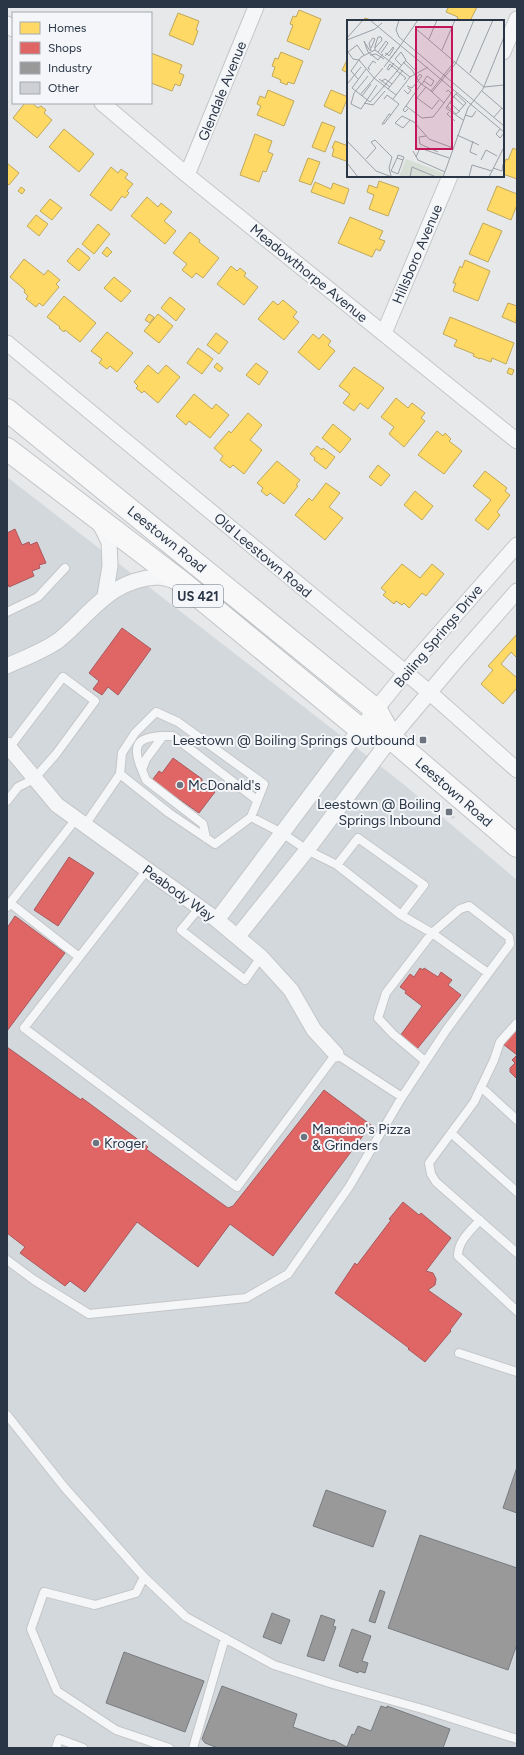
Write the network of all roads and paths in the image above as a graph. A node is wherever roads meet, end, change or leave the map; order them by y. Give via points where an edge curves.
1 (256, 7) edge
2 (517, 18) edge
3 (504, 50) edge
4 (103, 104) edge
5 (188, 175) junction
6 (450, 177) edge
7 (384, 333) junction
8 (7, 343) edge
9 (7, 410) edge
10 (517, 441) edge
11 (7, 449) edge
12 (97, 519) junction
13 (517, 545) edge
14 (65, 568) dead end
15 (180, 581) junction
16 (517, 591) edge
17 (104, 596) junction
18 (7, 612) edge
19 (7, 666) edge
20 (406, 673) junction
21 (429, 692) junction
22 (376, 710) junction
23 (360, 729) junction
24 (163, 736) junction
25 (391, 738) junction
26 (8, 747) edge
27 (142, 770) junction
28 (517, 770) edge
29 (120, 774) junction
30 (34, 779) junction
31 (8, 799) edge
32 (258, 800) junction
33 (251, 817) junction
34 (80, 822) junction
35 (282, 833) junction
36 (206, 838) junction
37 (517, 846) edge
38 (307, 850) junction
39 (337, 865) junction
40 (147, 870) junction
41 (9, 905) edge
42 (200, 907) junction
43 (400, 916) junction
44 (217, 920) junction
45 (432, 933) junction
46 (238, 936) junction
47 (79, 957) junction
48 (261, 957) junction
49 (488, 973) junction
50 (517, 1023) edge
51 (336, 1054) junction
52 (425, 1061) junction
53 (481, 1087) junction
54 (402, 1097) junction
55 (517, 1120) edge
56 (451, 1133) junction
57 (517, 1192) edge
58 (480, 1220) junction
59 (517, 1253) edge
60 (7, 1260) edge
61 (517, 1311) edge
62 (459, 1353) dead end
63 (517, 1372) edge
64 (7, 1415) edge
65 (144, 1577) junction
66 (225, 1638) junction
67 (517, 1739) edge
68 (56, 1748) edge
69 (83, 1748) edge
70 (169, 1748) edge
71 (193, 1748) edge

1 - 5 street, Glendale Avenue
2 - 3 street
4 - 5 street, Meadowthorpe Avenue
5 - 7 street, Meadowthorpe Avenue
6 - 7 street, Hillsboro Avenue
7 - 10 street, Meadowthorpe Avenue
8 - 20 street, Old Leestown Road
9 - 22 main road, Leestown Road / US 421
11 - 12 main road, Leestown Road / US 421
12 - 15 main road, Leestown Road / US 421
12 - 17 street via 110,542 110,566
13 - 20 street, Boiling Springs Drive
14 - 18 lane via 38,597
15 - 17 street via 158,577 132,582
15 - 23 main road, Leestown Road / US 421
16 - 21 street, Boiling Springs Drive
17 - 19 street via 82,620 57,641
20 - 21 street, Old Leestown Road
20 - 22 street, Boiling Springs Drive
21 - 25 street, Boiling Springs Drive
21 - 28 street, Old Leestown Road
22 - 23 street, Boiling Springs Drive
22 - 25 main road, Leestown Road / US 421
23 - 25 main road, Leestown Road / US 421
23 - 35 street, Boiling Springs Drive
24 - 27 lane via 146,759
24 - 27 lane via 150,736 142,740 137,747 135,756
24 - 32 lane via 173,736
25 - 37 main road, Leestown Road / US 421
25 - 38 street, Boiling Springs Drive
26 - 30 street, Peabody Way
26 - 30 lane via 63,677 95,701
27 - 36 lane via 146,780 203,824
29 - 32 lane via 122,753 135,733 156,712 178,722 264,784
29 - 34 lane
29 - 36 lane via 169,813
30 - 31 lane via 18,787
30 - 34 street, Peabody Way via 57,805
32 - 33 lane
33 - 35 lane
33 - 36 lane via 214,844
34 - 40 street, Peabody Way
34 - 41 lane
35 - 38 lane
35 - 44 street, Boiling Springs Drive
38 - 39 lane
38 - 46 street, Boiling Springs Drive
39 - 43 lane
39 - 43 lane via 358,838 424,885
40 - 42 street, Peabody Way
40 - 47 lane
41 - 47 lane
42 - 44 street, Peabody Way
42 - 48 lane via 180,930 245,980
43 - 45 lane
44 - 46 street, Peabody Way
45 - 49 lane
45 - 49 lane via 460,909 469,906 509,937 510,944
45 - 52 lane via 386,993 378,1018
46 - 48 street, Peabody Way
47 - 51 lane via 24,1028 237,1188
48 - 51 street, Peabody Way via 291,990 314,1030
49 - 52 lane
50 - 53 lane via 500,1042
51 - 54 lane
52 - 54 lane
53 - 55 lane
53 - 56 lane via 474,1102
54 - 60 lane via 349,1188 288,1274 246,1298 89,1314
56 - 57 lane
56 - 58 lane via 429,1163 431,1174 436,1182
58 - 59 lane
58 - 61 lane via 461,1241 458,1256
62 - 63 lane
64 - 65 lane via 65,1488
65 - 66 lane via 186,1617
65 - 70 lane via 136,1593 95,1605 44,1592 31,1629 57,1691 116,1730
66 - 67 lane via 274,1665
66 - 71 lane
68 - 69 lane via 59,1739

